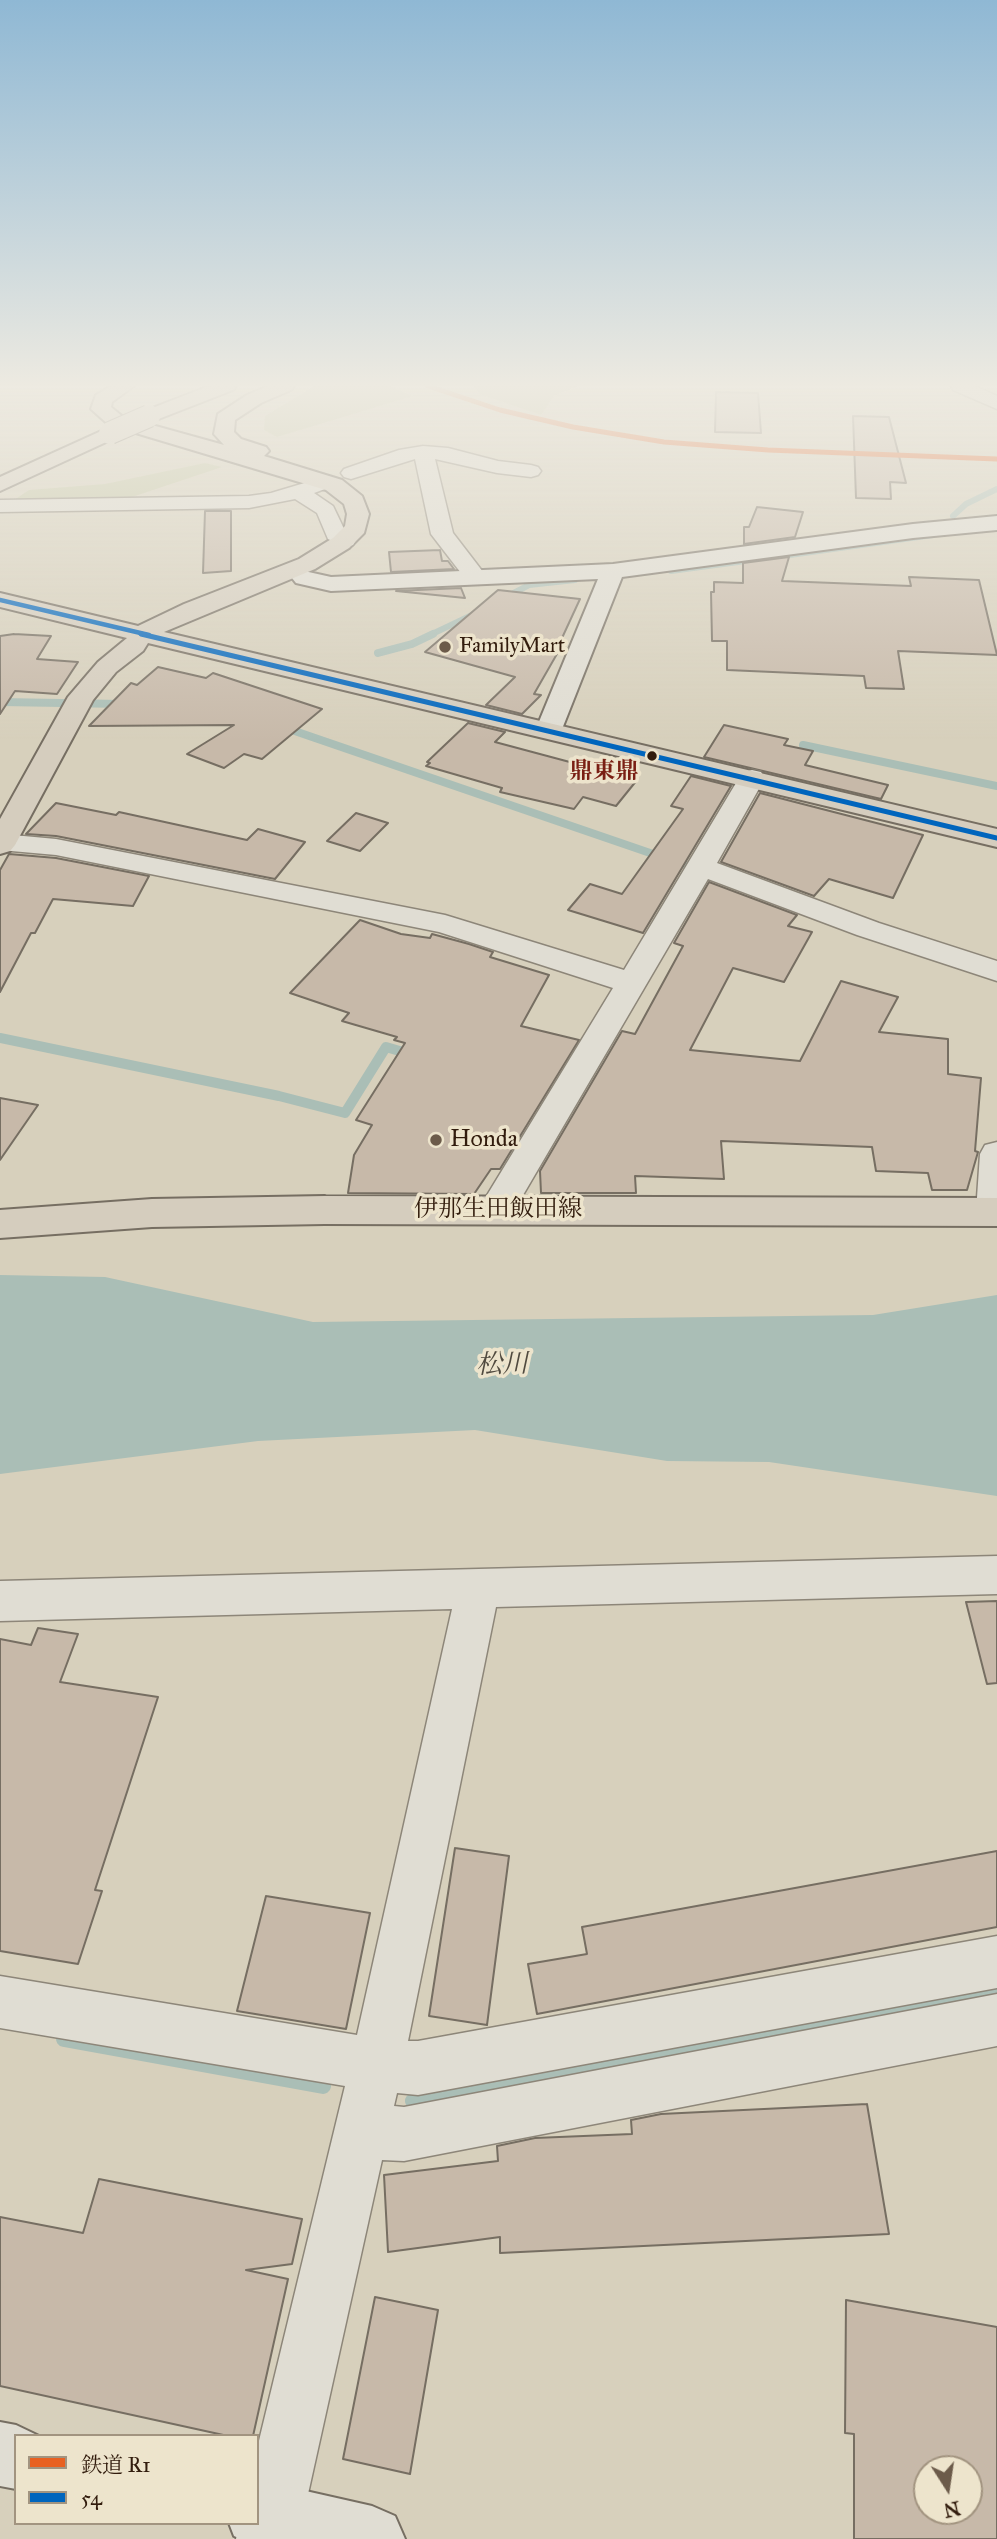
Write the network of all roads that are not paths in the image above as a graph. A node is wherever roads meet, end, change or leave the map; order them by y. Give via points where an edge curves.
1 (94, 504) edge
2 (322, 504) edge
3 (355, 504) edge
4 (365, 504) edge
5 (435, 504) edge
6 (0, 506) edge
7 (997, 523) edge
8 (345, 540) junction
9 (613, 571) junction
10 (472, 577) junction
11 (304, 578) junction
12 (0, 600) edge
13 (145, 639) junction
14 (550, 729) junction
15 (752, 778) junction
16 (997, 838) edge
17 (1, 844) edge
18 (701, 867) junction
19 (997, 971) edge
20 (631, 983) junction
21 (997, 1154) edge
22 (496, 1210) junction
23 (996, 1212) edge
24 (0, 1224) edge
25 (997, 1575) edge
26 (478, 1588) junction
27 (0, 1601) edge
28 (997, 1962) edge
29 (0, 2002) edge
30 (997, 2020) edge
31 (377, 2065) junction
32 (362, 2132) junction
33 (265, 2523) edge
34 (372, 2539) edge

1 - 6 street
2 - 8 street via 335,534
3 - 8 main road via 358,521
4 - 11 main road via 368,528 352,550
5 - 10 street via 442,534
7 - 9 main road
8 - 13 main road via 307,564 192,609
9 - 10 main road
9 - 14 main road
10 - 11 main road via 331,584
11 - 13 main road
12 - 13 main road
13 - 14 main road
13 - 17 main road via 99,675 76,706
14 - 15 main road
15 - 16 main road
15 - 18 street
17 - 20 street via 56,847 445,924
18 - 19 street
18 - 20 street
20 - 22 street
21 - 23 street
22 - 23 main road, 伊那生田飯田線
22 - 24 main road, 伊那生田飯田線 via 152,1213
25 - 26 street
26 - 27 street
26 - 31 street
28 - 31 street via 418,2068
29 - 31 street
30 - 32 street via 404,2134
31 - 32 street
32 - 33 street
33 - 34 main road

